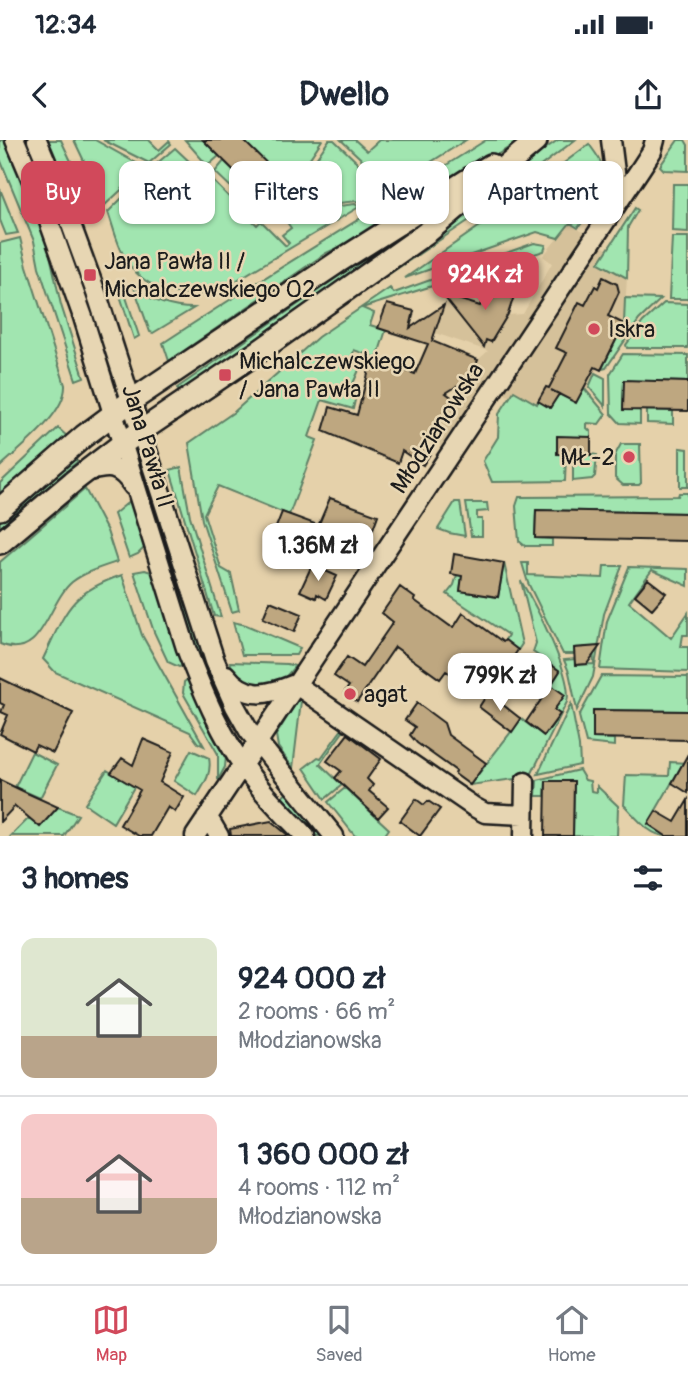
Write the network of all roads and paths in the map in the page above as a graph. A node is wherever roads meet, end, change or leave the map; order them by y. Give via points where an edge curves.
1 (15, 140) edge
2 (37, 140) edge
3 (611, 140) edge
4 (655, 140) edge
5 (537, 141) edge
6 (614, 161) edge
7 (623, 194) edge
8 (603, 224) edge
9 (121, 367) junction
10 (164, 381) junction
11 (131, 401) junction
12 (113, 414) junction
13 (141, 431) junction
14 (122, 444) junction
15 (85, 472) junction
16 (136, 491) junction
17 (0, 509) edge
18 (0, 543) edge
19 (215, 661) junction
20 (295, 684) junction
21 (257, 741) junction
22 (242, 763) junction
23 (525, 782) dead end
24 (524, 815) junction
25 (206, 819) junction
26 (195, 836) edge
27 (219, 836) edge
28 (306, 836) edge
29 (334, 836) edge
30 (524, 836) edge

1 - 12 street, Jana Pawła II via 65,264
2 - 9 street, Jana Pawła II
3 - 6 street, Młodzianowska
4 - 7 street, Młodzianowska
5 - 10 main road via 338,261
5 - 13 main road via 385,264
8 - 20 street, Młodzianowska
9 - 10 street via 140,378
9 - 11 street, Jana Pawła II
10 - 11 main road
11 - 12 main road
11 - 13 street, Jana Pawła II
12 - 14 street, Jana Pawła II
12 - 17 main road
13 - 14 main road
13 - 19 street, Jana Pawła II
14 - 15 main road
14 - 16 street, Jana Pawła II
15 - 16 street via 118,470
15 - 18 main road
16 - 22 street, Jana Pawła II via 194,669
19 - 20 street, Jana Pawła II via 242,691 271,693
19 - 21 street, Jana Pawła II
20 - 21 street, Młodzianowska
20 - 24 street via 474,807 485,813
21 - 22 street, Młodzianowska
21 - 29 street, Jana Pawła II
22 - 25 street, Młodzianowska
22 - 28 street, Jana Pawła II
23 - 24 street
24 - 30 street
25 - 26 street, Młodzianowska
25 - 27 street

